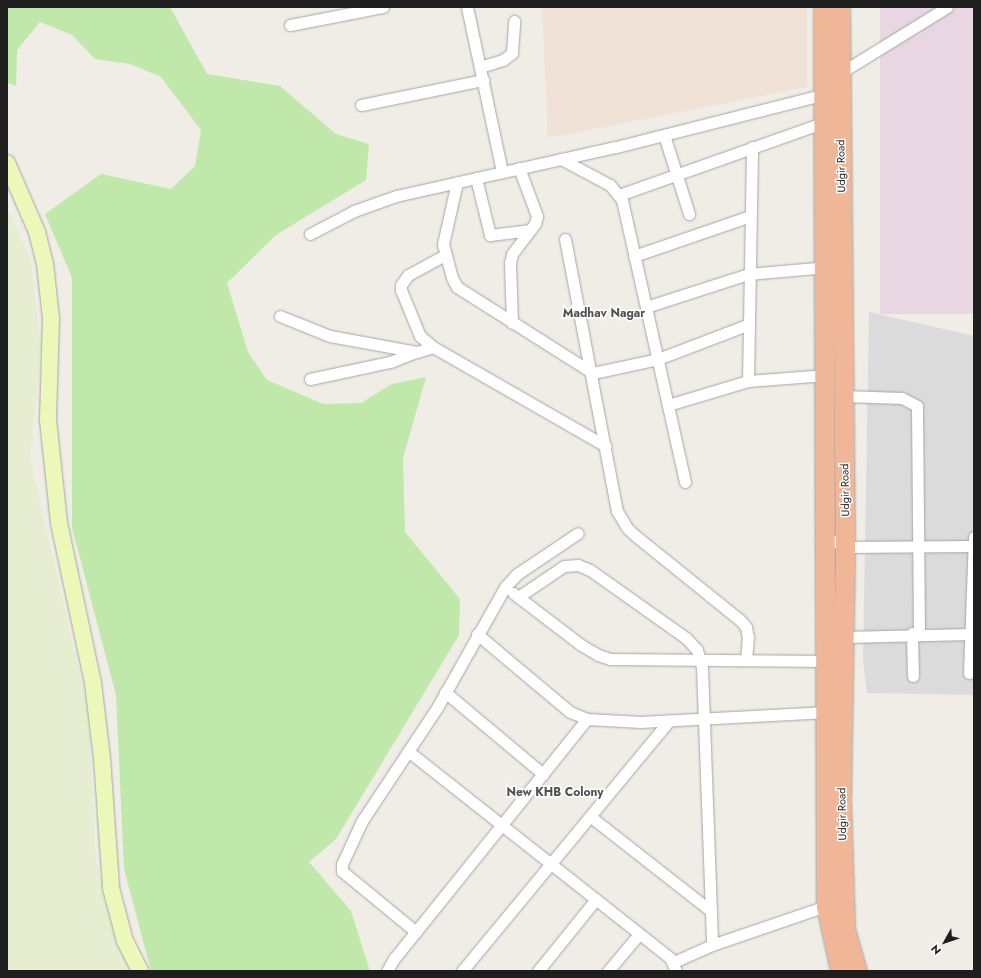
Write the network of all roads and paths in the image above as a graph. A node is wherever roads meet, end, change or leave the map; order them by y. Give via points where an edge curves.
1 (383, 7) edge
2 (467, 7) edge
3 (824, 7) edge
4 (840, 7) edge
5 (947, 7) edge
6 (514, 21) dead end
7 (290, 25) dead end
8 (480, 67) junction
9 (483, 80) junction
10 (830, 83) junction
11 (361, 104) dead end
12 (825, 122) junction
13 (664, 135) junction
14 (752, 147) junction
15 (561, 159) junction
16 (7, 163) edge
17 (519, 168) junction
18 (502, 172) junction
19 (676, 173) junction
20 (476, 178) junction
21 (457, 182) junction
22 (620, 195) junction
23 (690, 214) dead end
24 (750, 216) junction
25 (529, 230) junction
26 (310, 234) dead end
27 (565, 239) dead end
28 (446, 255) junction
29 (634, 256) junction
30 (835, 266) junction
31 (748, 274) junction
32 (646, 307) junction
33 (280, 316) dead end
34 (512, 323) junction
35 (747, 325) junction
36 (433, 347) junction
37 (417, 352) junction
38 (658, 358) junction
39 (593, 373) junction
40 (826, 375) junction
41 (310, 379) dead end
42 (748, 381) junction
43 (844, 396) junction
44 (668, 405) junction
45 (606, 446) junction
46 (686, 482) dead end
47 (578, 533) dead end
48 (827, 537) junction
49 (974, 537) edge
50 (919, 546) junction
51 (974, 546) edge
52 (845, 547) junction
53 (504, 587) junction
54 (518, 597) junction
55 (916, 633) junction
56 (477, 634) junction
57 (971, 634) junction
58 (844, 637) junction
59 (701, 659) junction
60 (746, 660) junction
61 (827, 661) junction
62 (969, 673) dead end
63 (913, 676) dead end
64 (445, 692) junction
65 (827, 712) junction
66 (587, 719) junction
67 (704, 719) junction
68 (669, 721) junction
69 (408, 751) junction
70 (543, 774) junction
71 (591, 817) junction
72 (502, 824) junction
73 (552, 864) junction
74 (596, 899) junction
75 (826, 906) junction
76 (711, 911) junction
77 (416, 932) junction
78 (639, 934) junction
79 (712, 945) junction
80 (675, 967) edge
81 (140, 971) edge
82 (388, 971) edge
83 (462, 971) edge
84 (538, 971) edge
85 (608, 971) edge
86 (840, 971) edge
87 (857, 971) edge

1 - 7 street
2 - 8 street
3 - 10 highway, Udgir Road
4 - 10 highway, Udgir Road
5 - 10 street
6 - 8 street via 512,53 504,60
8 - 9 street
9 - 11 street
9 - 18 street
10 - 12 highway, Udgir Road
10 - 13 street
10 - 30 highway, Udgir Road
12 - 14 street
12 - 30 highway, Udgir Road
13 - 15 street
13 - 19 street
14 - 19 street
14 - 24 street
15 - 17 street
15 - 22 street via 610,185
16 - 81 main road via 37,232 45,264 51,318 48,420 59,523 93,683 102,758 111,888 126,941
17 - 18 street
17 - 25 street via 537,216
18 - 20 street
19 - 22 street
19 - 23 street
20 - 21 street
20 - 25 street via 490,235
21 - 26 street via 396,196 354,212
21 - 28 street via 444,237
22 - 29 street
24 - 29 street
24 - 31 street
25 - 34 street via 517,245 510,263
27 - 39 street
28 - 34 street via 457,287
28 - 36 street via 408,275 401,284 401,290 420,336
29 - 32 street
30 - 31 street
30 - 40 highway, Udgir Road
30 - 43 highway, Udgir Road
31 - 32 street
31 - 35 street
32 - 38 street
33 - 37 street via 330,336
34 - 39 street
35 - 38 street
35 - 42 street
36 - 37 street
36 - 45 street
37 - 41 street via 390,362
38 - 39 street
38 - 44 street
39 - 45 street
40 - 42 street
40 - 48 highway, Udgir Road
42 - 44 street
43 - 50 street via 902,398 916,406
43 - 52 highway, Udgir Road
44 - 46 street
45 - 60 street via 617,511 628,529 740,620 746,627 748,638
47 - 53 street via 517,574
48 - 52 street
48 - 61 highway, Udgir Road
49 - 51 street
50 - 51 street
50 - 52 street
50 - 55 street
51 - 57 street
52 - 58 highway, Udgir Road
53 - 54 street
53 - 56 street
54 - 59 street via 598,655 610,659
54 - 59 street via 564,566 578,565 590,570 686,638
55 - 57 street
55 - 58 street
55 - 63 street
56 - 64 street
56 - 66 street via 570,712
57 - 62 street
58 - 87 highway, Udgir Road via 841,800 845,906 846,929
59 - 60 street
59 - 67 street
60 - 61 street
61 - 65 highway, Udgir Road
64 - 69 street
64 - 70 street
65 - 67 street
65 - 75 highway, Udgir Road
66 - 68 street via 617,722
66 - 70 street
67 - 68 street
67 - 76 street
68 - 71 street
69 - 72 street
69 - 77 street via 362,822 341,867 342,871
70 - 72 street
71 - 73 street
71 - 76 street
72 - 73 street
72 - 77 street
73 - 74 street
73 - 83 street
74 - 78 street
74 - 84 street
75 - 79 street
75 - 86 highway, Udgir Road
76 - 79 street
77 - 82 street
78 - 80 street
78 - 85 street
79 - 80 street

